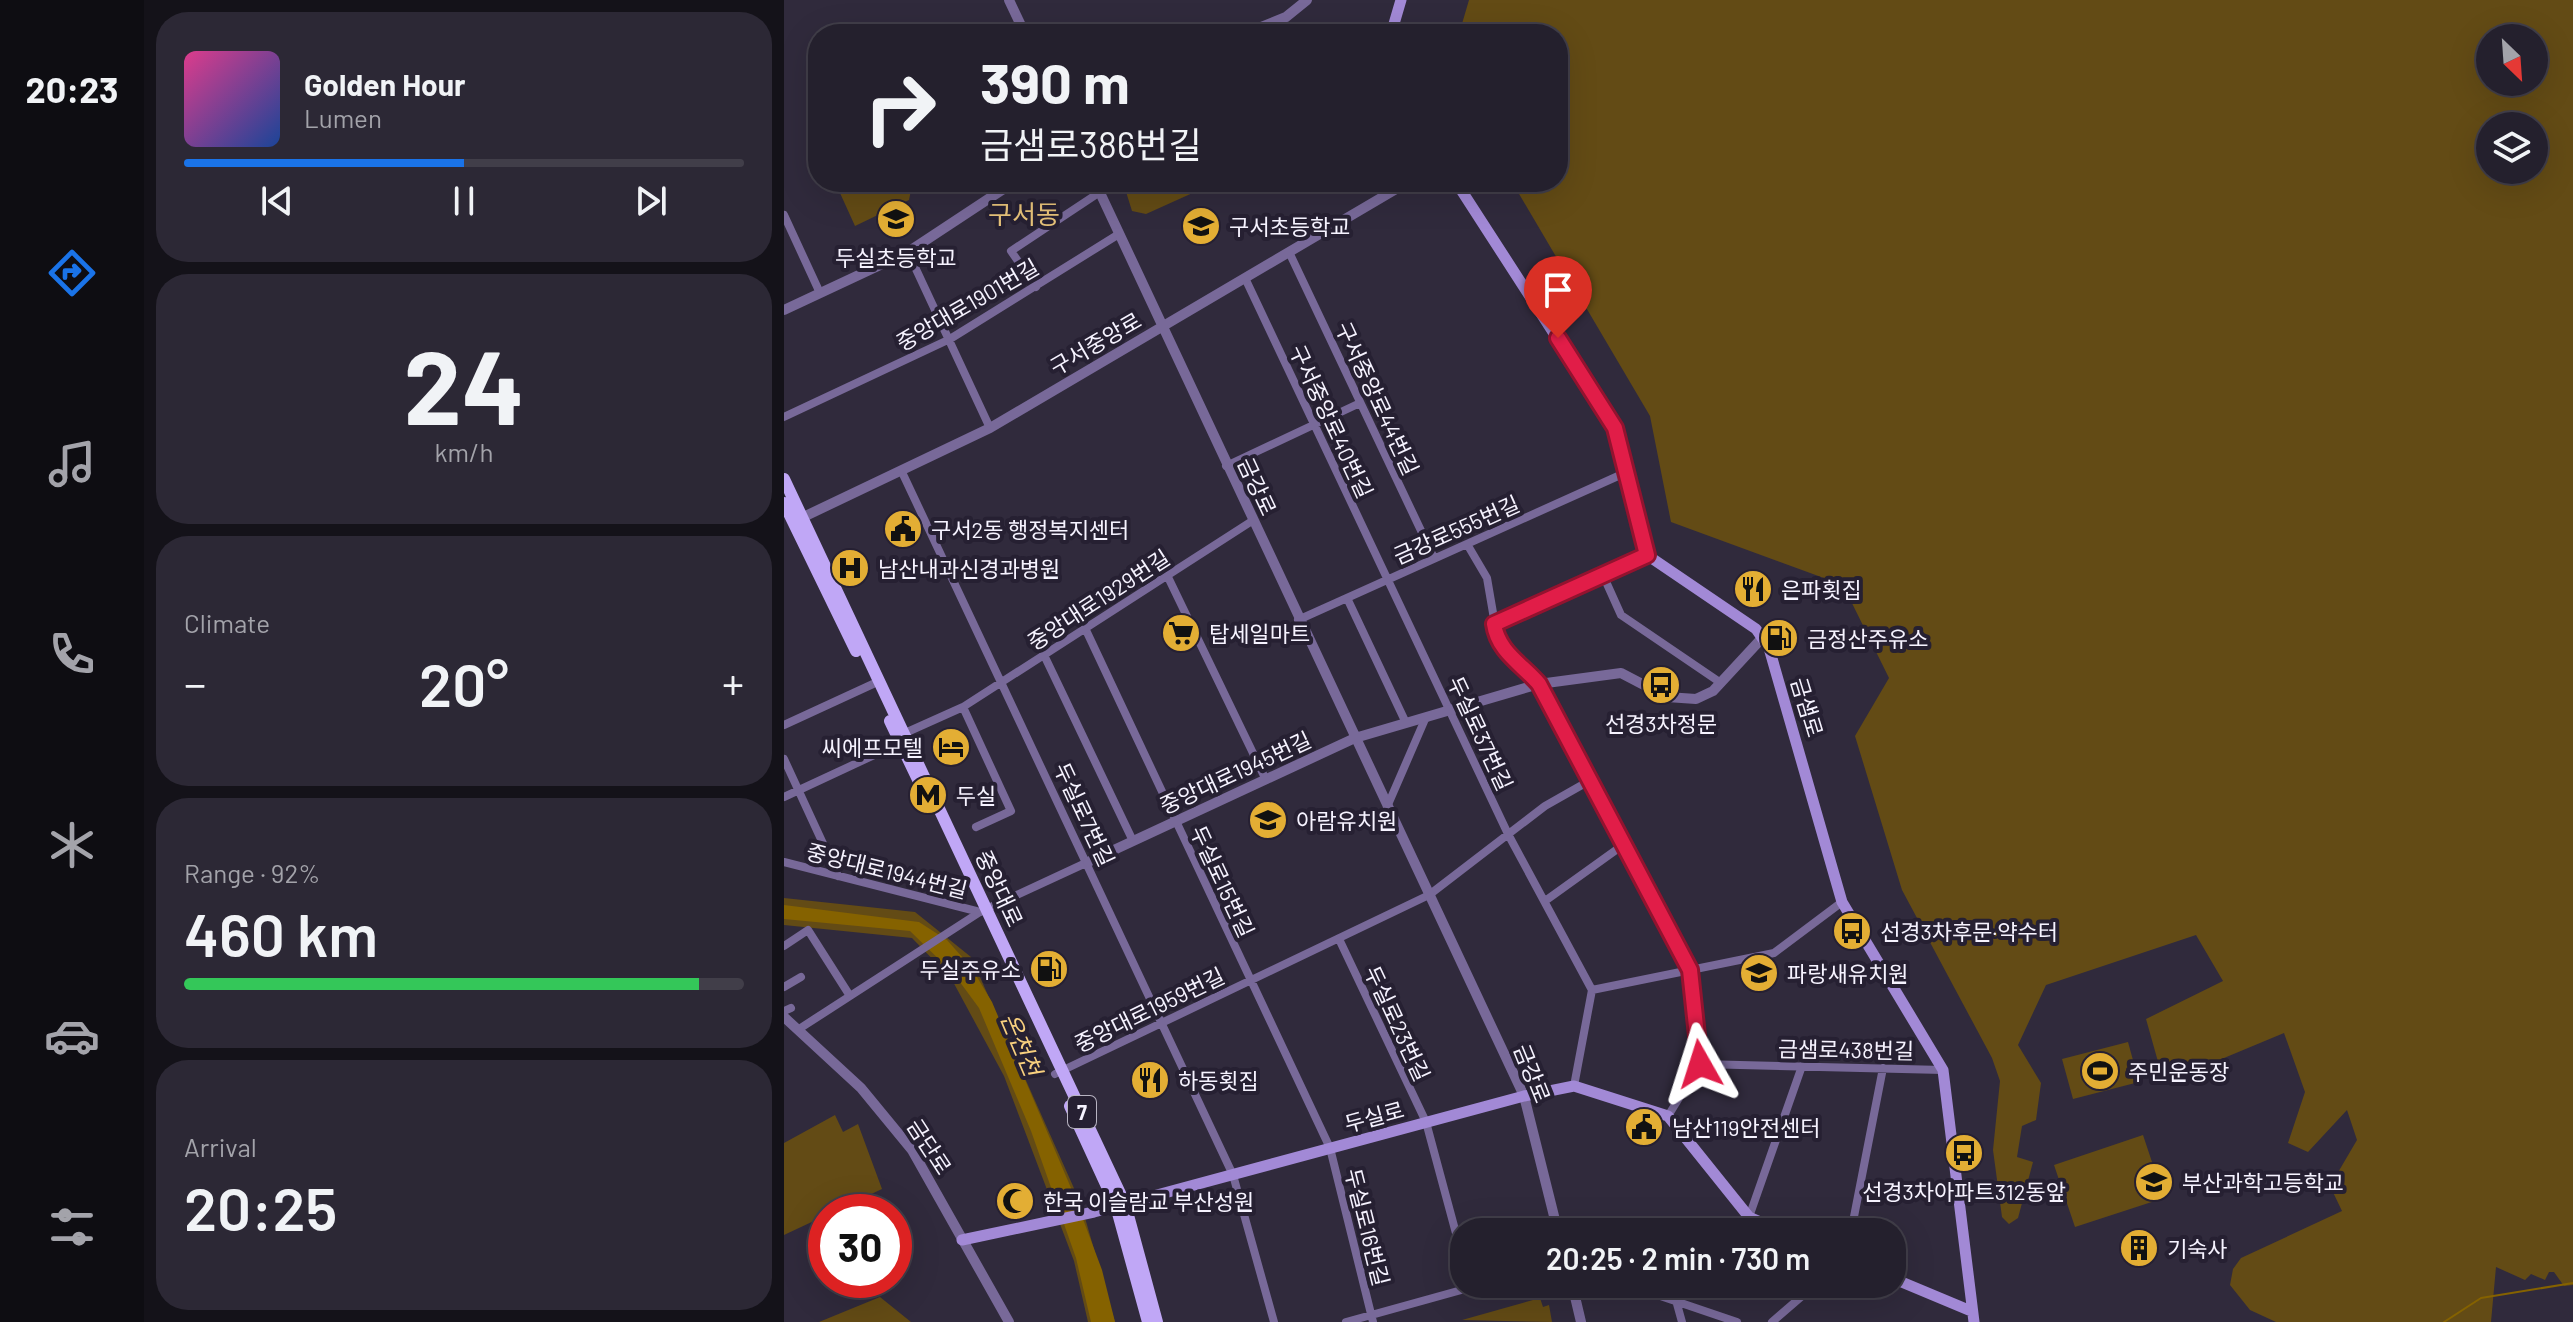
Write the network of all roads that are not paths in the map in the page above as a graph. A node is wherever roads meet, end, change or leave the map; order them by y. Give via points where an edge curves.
1 (1009, 0) edge
2 (1307, 0) edge
3 (1401, 0) edge
4 (1020, 24) edge
5 (1269, 24) edge
6 (1394, 24) edge
7 (999, 192) edge
8 (1091, 192) edge
9 (1100, 192) edge
10 (1391, 192) edge
11 (1462, 192) edge
12 (784, 215) edge
13 (1119, 234) junction
14 (908, 252) junction
15 (1289, 252) junction
16 (1245, 278) junction
17 (1036, 287) junction
18 (820, 293) junction
19 (784, 310) edge
20 (1162, 327) junction
21 (950, 339) junction
22 (1360, 403) junction
23 (784, 417) edge
24 (1313, 425) junction
25 (990, 428) junction
26 (1226, 466) junction
27 (901, 470) junction
28 (1627, 472) junction
29 (784, 479) edge
30 (784, 503) edge
31 (1252, 521) junction
32 (793, 522) edge
33 (1467, 544) junction
34 (1647, 555) junction
35 (1434, 558) junction
36 (1167, 575) junction
37 (1603, 575) junction
38 (1387, 580) junction
39 (1347, 598) junction
40 (1298, 620) junction
41 (1494, 624) junction
42 (1085, 628) junction
43 (1763, 637) junction
44 (1044, 655) junction
45 (1002, 682) junction
46 (1721, 683) junction
47 (873, 684) junction
48 (1539, 684) junction
49 (963, 707) junction
50 (1451, 710) junction
51 (1426, 717) junction
52 (1406, 723) junction
53 (784, 725) edge
54 (903, 738) junction
55 (1355, 738) junction
56 (784, 759) edge
57 (1266, 780) junction
58 (1589, 781) junction
59 (798, 790) junction
60 (784, 797) edge
61 (1387, 807) junction
62 (1175, 822) junction
63 (976, 827) dead end
64 (1508, 834) junction
65 (1133, 841) junction
66 (1623, 845) junction
67 (784, 862) edge
68 (1088, 862) junction
69 (838, 876) junction
70 (1429, 895) junction
71 (1545, 901) junction
72 (1842, 902) junction
73 (984, 910) junction
74 (1339, 939) junction
75 (784, 946) edge
76 (1690, 970) junction
77 (801, 977) dead end
78 (1250, 981) junction
79 (784, 987) edge
80 (1592, 990) junction
81 (850, 996) junction
82 (786, 1012) edge
83 (1163, 1022) junction
84 (799, 1029) junction
85 (1700, 1064) junction
86 (1802, 1066) junction
87 (1883, 1068) junction
88 (1943, 1070) junction
89 (1059, 1072) junction
90 (1574, 1086) junction
91 (1524, 1096) junction
92 (1668, 1116) junction
93 (1426, 1122) junction
94 (1330, 1148) junction
95 (1233, 1175) junction
96 (1120, 1205) junction
97 (1749, 1217) joint
98 (1452, 1218) edge
99 (1554, 1218) edge
100 (1854, 1218) edge
101 (962, 1240) junction
102 (1906, 1285) edge
103 (1450, 1293) edge
104 (1575, 1298) edge
105 (1661, 1298) edge
106 (1799, 1298) edge
107 (1677, 1304) junction
108 (1972, 1316) edge
109 (1372, 1318) edge
110 (1009, 1322) edge
111 (1148, 1322) edge
112 (1157, 1322) edge
113 (1274, 1322) edge
114 (1346, 1322) edge
115 (1581, 1322) edge
116 (1682, 1322) edge
117 (1737, 1322) edge
118 (1772, 1322) edge

1 - 4 street
2 - 5 street
3 - 6 main road
7 - 14 street
8 - 17 street via 1011,251
9 - 13 street, 금강로
10 - 15 street, 구서중앙로
11 - 28 main road via 1608,416
12 - 18 street
13 - 17 street, 중앙대로1901번길
13 - 20 street, 금강로
14 - 18 street
14 - 21 street
15 - 16 street, 구서중앙로
15 - 22 street, 구서중앙로44번길
16 - 20 street, 구서중앙로
16 - 24 street, 구서중앙로40번길
17 - 21 street, 중앙대로1901번길
18 - 19 street
20 - 25 street, 구서중앙로
20 - 26 street, 금강로
21 - 23 street, 중앙대로1901번길
21 - 25 street
22 - 24 street
22 - 35 street, 구서중앙로44번길
24 - 26 street
24 - 38 street, 구서중앙로40번길
25 - 27 street, 구서중앙로
26 - 31 street, 금강로
27 - 32 street, 구서중앙로
27 - 45 street, 두실로7번길
28 - 33 street, 금강로555번길
28 - 34 main road
29 - 32 main road, 중앙대로 / 7
30 - 32 main road, 중앙대로 / 7
31 - 36 street, 중앙대로1929번길
31 - 40 street, 금강로
32 - 47 main road, 중앙대로 / 7
32 - 54 main road, 중앙대로 / 7
33 - 35 street, 금강로555번길
33 - 41 street via 1487,578
34 - 37 street
34 - 43 main road
35 - 38 street, 금강로555번길
36 - 42 street, 중앙대로1929번길
36 - 57 street
37 - 41 street
37 - 46 street via 1621,615
38 - 39 street, 금강로555번길
38 - 50 street, 두실로37번길
39 - 40 street, 금강로555번길
39 - 52 street
40 - 55 street, 금강로
41 - 48 street via 1498,642
42 - 44 street, 중앙대로1929번길
42 - 62 street, 두실로15번길
43 - 46 street
43 - 72 main road, 금샘로
44 - 45 street, 중앙대로1929번길
44 - 65 street
45 - 49 street, 중앙대로1929번길
45 - 68 street, 두실로7번길
46 - 48 street, 중앙대로1945번길 via 1696,699 1667,697 1621,673
47 - 53 street
47 - 54 main road, 중앙대로 / 7
48 - 50 street, 중앙대로1945번길
48 - 58 street
49 - 54 street, 중앙대로1929번길
49 - 63 street via 1011,811
50 - 51 street, 중앙대로1945번길
50 - 64 street, 두실로37번길
51 - 52 street, 중앙대로1945번길
51 - 61 street
52 - 55 street, 중앙대로1945번길
54 - 59 street, 중앙대로1929번길
54 - 73 main road, 중앙대로 / 7
55 - 57 street, 중앙대로1945번길
55 - 61 street, 금강로
56 - 59 street
57 - 62 street, 중앙대로1945번길
58 - 64 street, 중앙대로1959번길
58 - 66 street
59 - 60 street, 중앙대로1929번길
59 - 69 street
61 - 70 street, 금강로
62 - 65 street, 중앙대로1945번길
62 - 78 street, 두실로15번길
64 - 70 street, 중앙대로1959번길
64 - 71 street, 두실로37번길
65 - 68 street, 중앙대로1945번길
66 - 71 street
66 - 76 street
67 - 69 street, 중앙대로1944번길
68 - 73 street, 중앙대로1945번길
68 - 83 street, 두실로7번길
69 - 73 street, 중앙대로1944번길
70 - 74 street, 중앙대로1959번길
70 - 91 street, 금강로
71 - 80 street, 두실로37번길
72 - 76 street via 1774,953
72 - 88 main road, 금샘로
73 - 81 street, 중앙대로1945번길
73 - 89 main road, 중앙대로 / 7
74 - 78 street, 중앙대로1959번길
74 - 93 street, 두실로23번길
75 - 81 street via 808,930
76 - 80 street
76 - 85 street
77 - 79 street
78 - 83 street, 중앙대로1959번길
78 - 94 street, 두실로15번길
80 - 90 street
81 - 84 street, 중앙대로1945번길
82 - 84 street, 금단로
83 - 89 street, 중앙대로1959번길
83 - 95 street, 두실로7번길
84 - 101 street, 금단로 via 861,1088 905,1140
85 - 86 street, 금샘로438번길
85 - 92 street
86 - 87 street, 금샘로438번길
86 - 97 street
87 - 88 street, 금샘로438번길
87 - 100 street
88 - 108 main road, 금샘로
89 - 96 main road, 중앙대로 / 7
90 - 91 main road, 두실로
90 - 92 main road, 두실로
91 - 93 main road, 두실로
91 - 99 street, 금강로
92 - 97 main road
93 - 94 main road, 두실로
93 - 98 street, 두실로23번길
94 - 95 main road, 두실로
94 - 109 street, 두실로16번길
95 - 96 main road, 두실로
95 - 113 street, 두실로7번길
96 - 101 main road, 두실로
96 - 111 main road, 중앙대로 / 7
96 - 112 main road, 중앙대로 / 7
101 - 110 street, 금단로
102 - 108 main road
103 - 109 street
104 - 115 street
105 - 107 street
106 - 118 street
107 - 116 street
107 - 117 street
109 - 114 street

